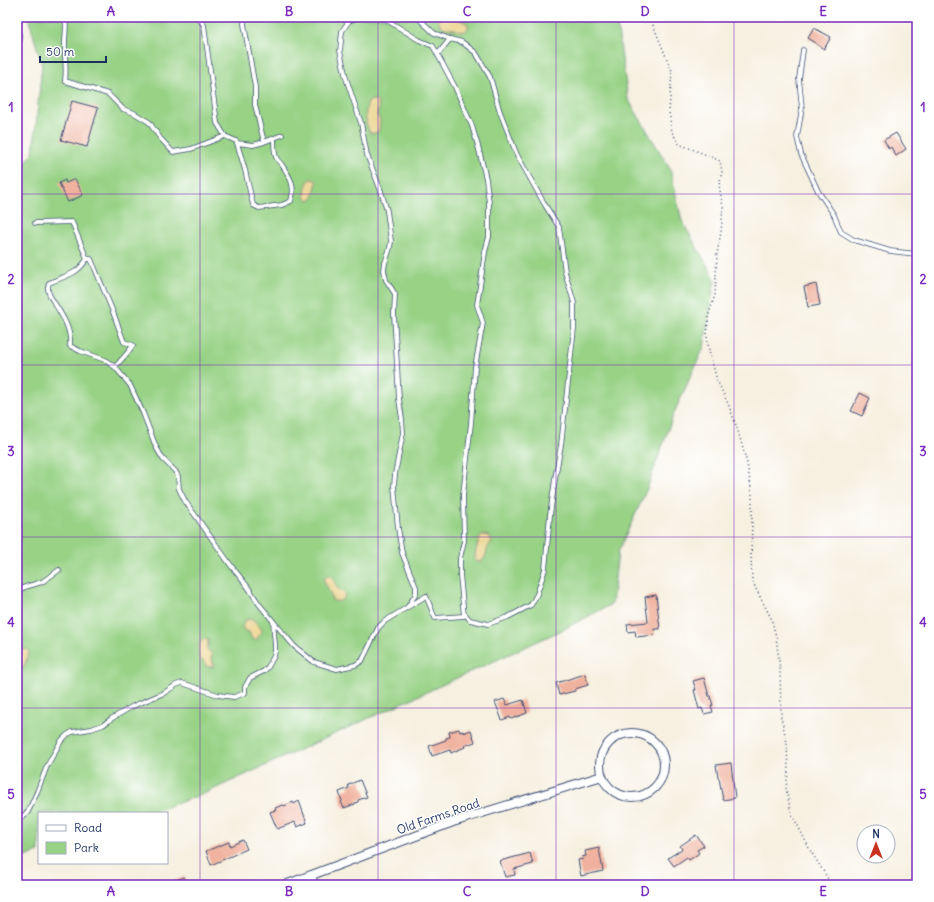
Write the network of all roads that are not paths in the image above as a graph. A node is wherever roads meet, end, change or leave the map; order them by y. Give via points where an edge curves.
1 (64, 17) edge
2 (197, 17) edge
3 (245, 17) edge
4 (358, 17) edge
5 (377, 17) edge
6 (417, 17) edge
7 (17, 26) edge
8 (450, 39) junction
9 (17, 48) edge
10 (803, 50) dead end
11 (438, 54) junction
12 (282, 135) dead end
13 (225, 136) junction
14 (274, 138) junction
15 (264, 142) junction
16 (237, 143) junction
17 (35, 223) dead end
18 (917, 254) edge
19 (87, 259) junction
20 (115, 367) junction
21 (60, 570) dead end
22 (17, 591) edge
23 (408, 608) junction
24 (464, 613) junction
25 (273, 621) junction
26 (602, 776) junction
27 (17, 821) edge
28 (311, 875) junction
29 (285, 885) edge
30 (314, 885) edge

1 - 13 lane via 65,81 108,94 123,109 149,122 173,152 191,149
2 - 13 lane via 204,25 217,123
3 - 15 lane via 255,87 255,105
4 - 23 lane via 349,21 342,31 340,51 361,123 367,154 387,211 391,241 384,270 386,280 395,294 394,320 403,433 394,486 402,553 416,587 416,594
5 - 11 lane via 433,46
6 - 8 lane via 434,33
7 - 9 lane via 20,39
8 - 11 lane
8 - 24 lane via 462,42 476,53 490,77 517,155 559,227 565,272 574,303 574,328 562,445 550,515 545,569 537,594 531,605 488,624 470,620
10 - 18 lane via 799,80 802,108 797,138 801,154 818,191 841,232 854,240 890,251
11 - 24 lane via 456,87 472,126 486,179 489,203 489,237 484,252 477,305 483,323 475,367 462,495 464,540 460,575
12 - 14 lane
13 - 16 lane
14 - 15 lane
14 - 16 lane via 276,157 294,188 291,201 282,205 259,208 253,205
15 - 16 lane via 253,145
17 - 19 lane via 72,222
19 - 20 lane via 91,259 124,342 133,344
19 - 20 lane via 75,273 49,283 47,287 69,328 70,346 105,360
20 - 25 lane via 130,384 156,447 178,476 179,489 185,501
21 - 22 lane via 42,582
23 - 24 lane via 426,596 435,618 464,616
23 - 25 lane via 378,628 362,661 337,669 314,662 294,646
25 - 27 lane via 274,656 264,671 250,678 245,693 234,697 218,695 182,682 133,706 103,725 66,735 47,766 28,812
26 - 26 street via 602,752 612,740 624,734 641,734 650,738 663,754 665,765 661,780 651,791 641,796 631,797 613,791
26 - 28 street, Old Farms Road via 453,822
28 - 29 street, Old Farms Road
28 - 30 street

